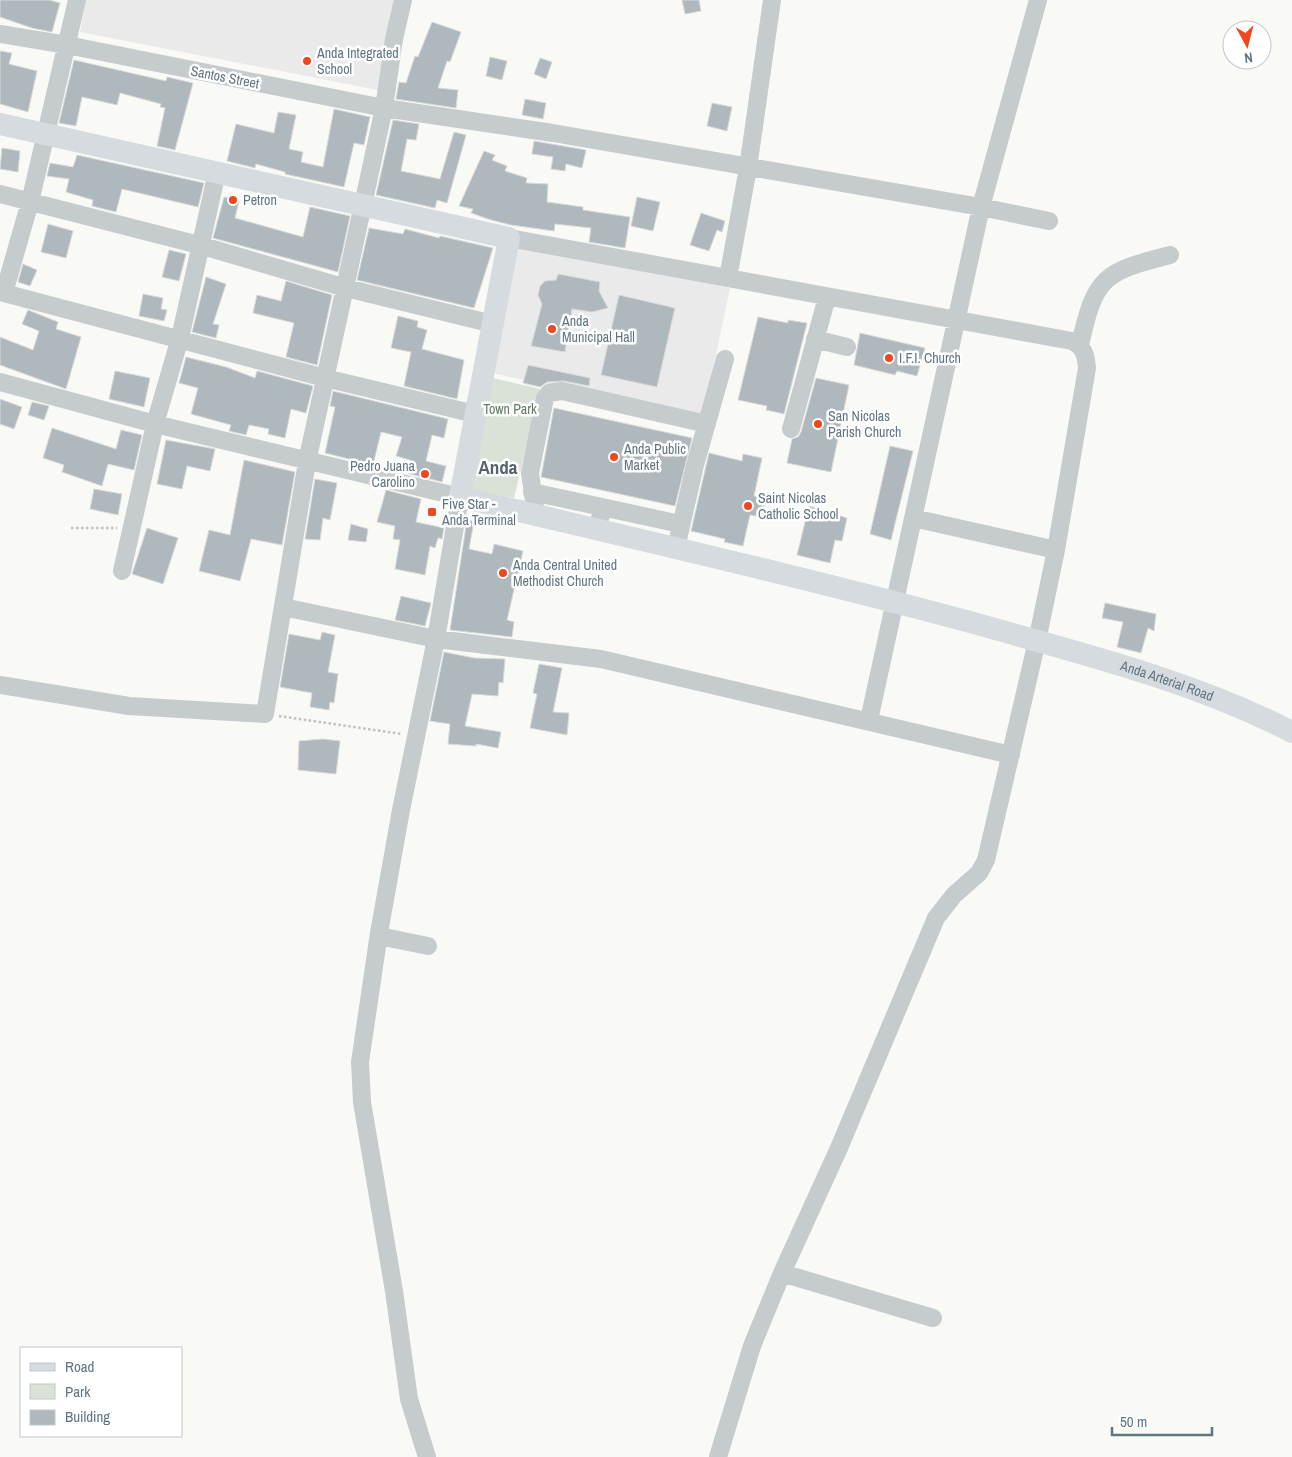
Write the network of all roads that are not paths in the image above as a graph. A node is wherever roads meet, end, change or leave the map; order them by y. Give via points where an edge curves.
1 (77, 0) edge
2 (403, 0) edge
3 (772, 0) edge
4 (1038, 0) edge
5 (0, 34) edge
6 (67, 45) junction
7 (384, 108) junction
8 (0, 124) edge
9 (45, 134) junction
10 (748, 168) junction
11 (217, 172) junction
12 (0, 194) edge
13 (30, 202) junction
14 (362, 204) junction
15 (980, 206) junction
16 (1049, 221) dead end
17 (509, 238) junction
18 (199, 245) junction
19 (1170, 255) dead end
20 (728, 278) junction
21 (346, 288) junction
22 (2, 293) edge
23 (827, 296) junction
24 (957, 320) junction
25 (493, 324) junction
26 (180, 338) junction
27 (814, 339) junction
28 (1080, 345) junction
29 (847, 347) dead end
30 (725, 359) dead end
31 (325, 378) junction
32 (0, 382) edge
33 (475, 414) junction
34 (155, 424) junction
35 (707, 424) junction
36 (791, 428) dead end
37 (307, 462) junction
38 (532, 492) junction
39 (460, 497) junction
40 (602, 507) junction
41 (536, 515) junction
42 (913, 518) junction
43 (680, 524) junction
44 (598, 530) junction
45 (676, 548) junction
46 (1056, 550) junction
47 (122, 571) dead end
48 (894, 601) junction
49 (283, 607) junction
50 (436, 639) junction
51 (1037, 640) junction
52 (0, 685) edge
53 (869, 720) junction
54 (1292, 732) edge
55 (1010, 755) junction
56 (379, 936) junction
57 (428, 946) dead end
58 (782, 1273) junction
59 (933, 1318) dead end
60 (428, 1457) edge
61 (718, 1457) edge

1 - 6 street
2 - 7 street
3 - 10 street
4 - 15 street
5 - 6 street, Santos Street
6 - 7 street, Santos Street
6 - 9 street
7 - 10 street, Santos Street via 553,133
7 - 14 street
8 - 9 main road
9 - 11 main road
9 - 13 street
10 - 15 street, Santos Street
10 - 20 street
11 - 14 main road
11 - 18 street
12 - 13 street
13 - 18 street
13 - 22 street
14 - 17 main road
14 - 21 street
15 - 16 street, Santos Street
15 - 24 street
17 - 20 street
17 - 25 main road
18 - 21 street
18 - 26 street
19 - 28 street via 1135,264 1105,281 1088,308
20 - 23 street
21 - 25 street
21 - 31 street
22 - 26 street
23 - 24 street
23 - 27 street
24 - 28 street
24 - 42 street
25 - 33 main road
26 - 31 street
26 - 34 street
27 - 29 street
27 - 36 street
28 - 46 street via 1087,368
30 - 35 street
31 - 33 street
31 - 37 street
32 - 34 street
33 - 39 main road
34 - 37 street
34 - 47 street
35 - 38 street via 593,397 552,392 544,398 530,473
35 - 43 street
37 - 39 street
37 - 49 street
38 - 40 street
38 - 41 street
39 - 41 main road, Anda Arterial Road
39 - 50 street
40 - 43 street
40 - 44 street
41 - 44 main road, Anda Arterial Road
42 - 46 street
42 - 48 street
43 - 45 street
44 - 45 main road, Anda Arterial Road
45 - 48 main road, Anda Arterial Road
46 - 51 street
48 - 51 main road, Anda Arterial Road
48 - 53 street
49 - 50 street
49 - 52 street via 265,714 129,706
50 - 53 street via 601,659
50 - 56 street
51 - 54 main road, Anda Arterial Road via 1201,691
51 - 55 street
53 - 55 street
55 - 58 street via 986,860 979,873 954,895 936,918 839,1148
56 - 57 street
56 - 60 street via 360,1062 362,1102 409,1398
58 - 59 street
58 - 61 street via 752,1346

